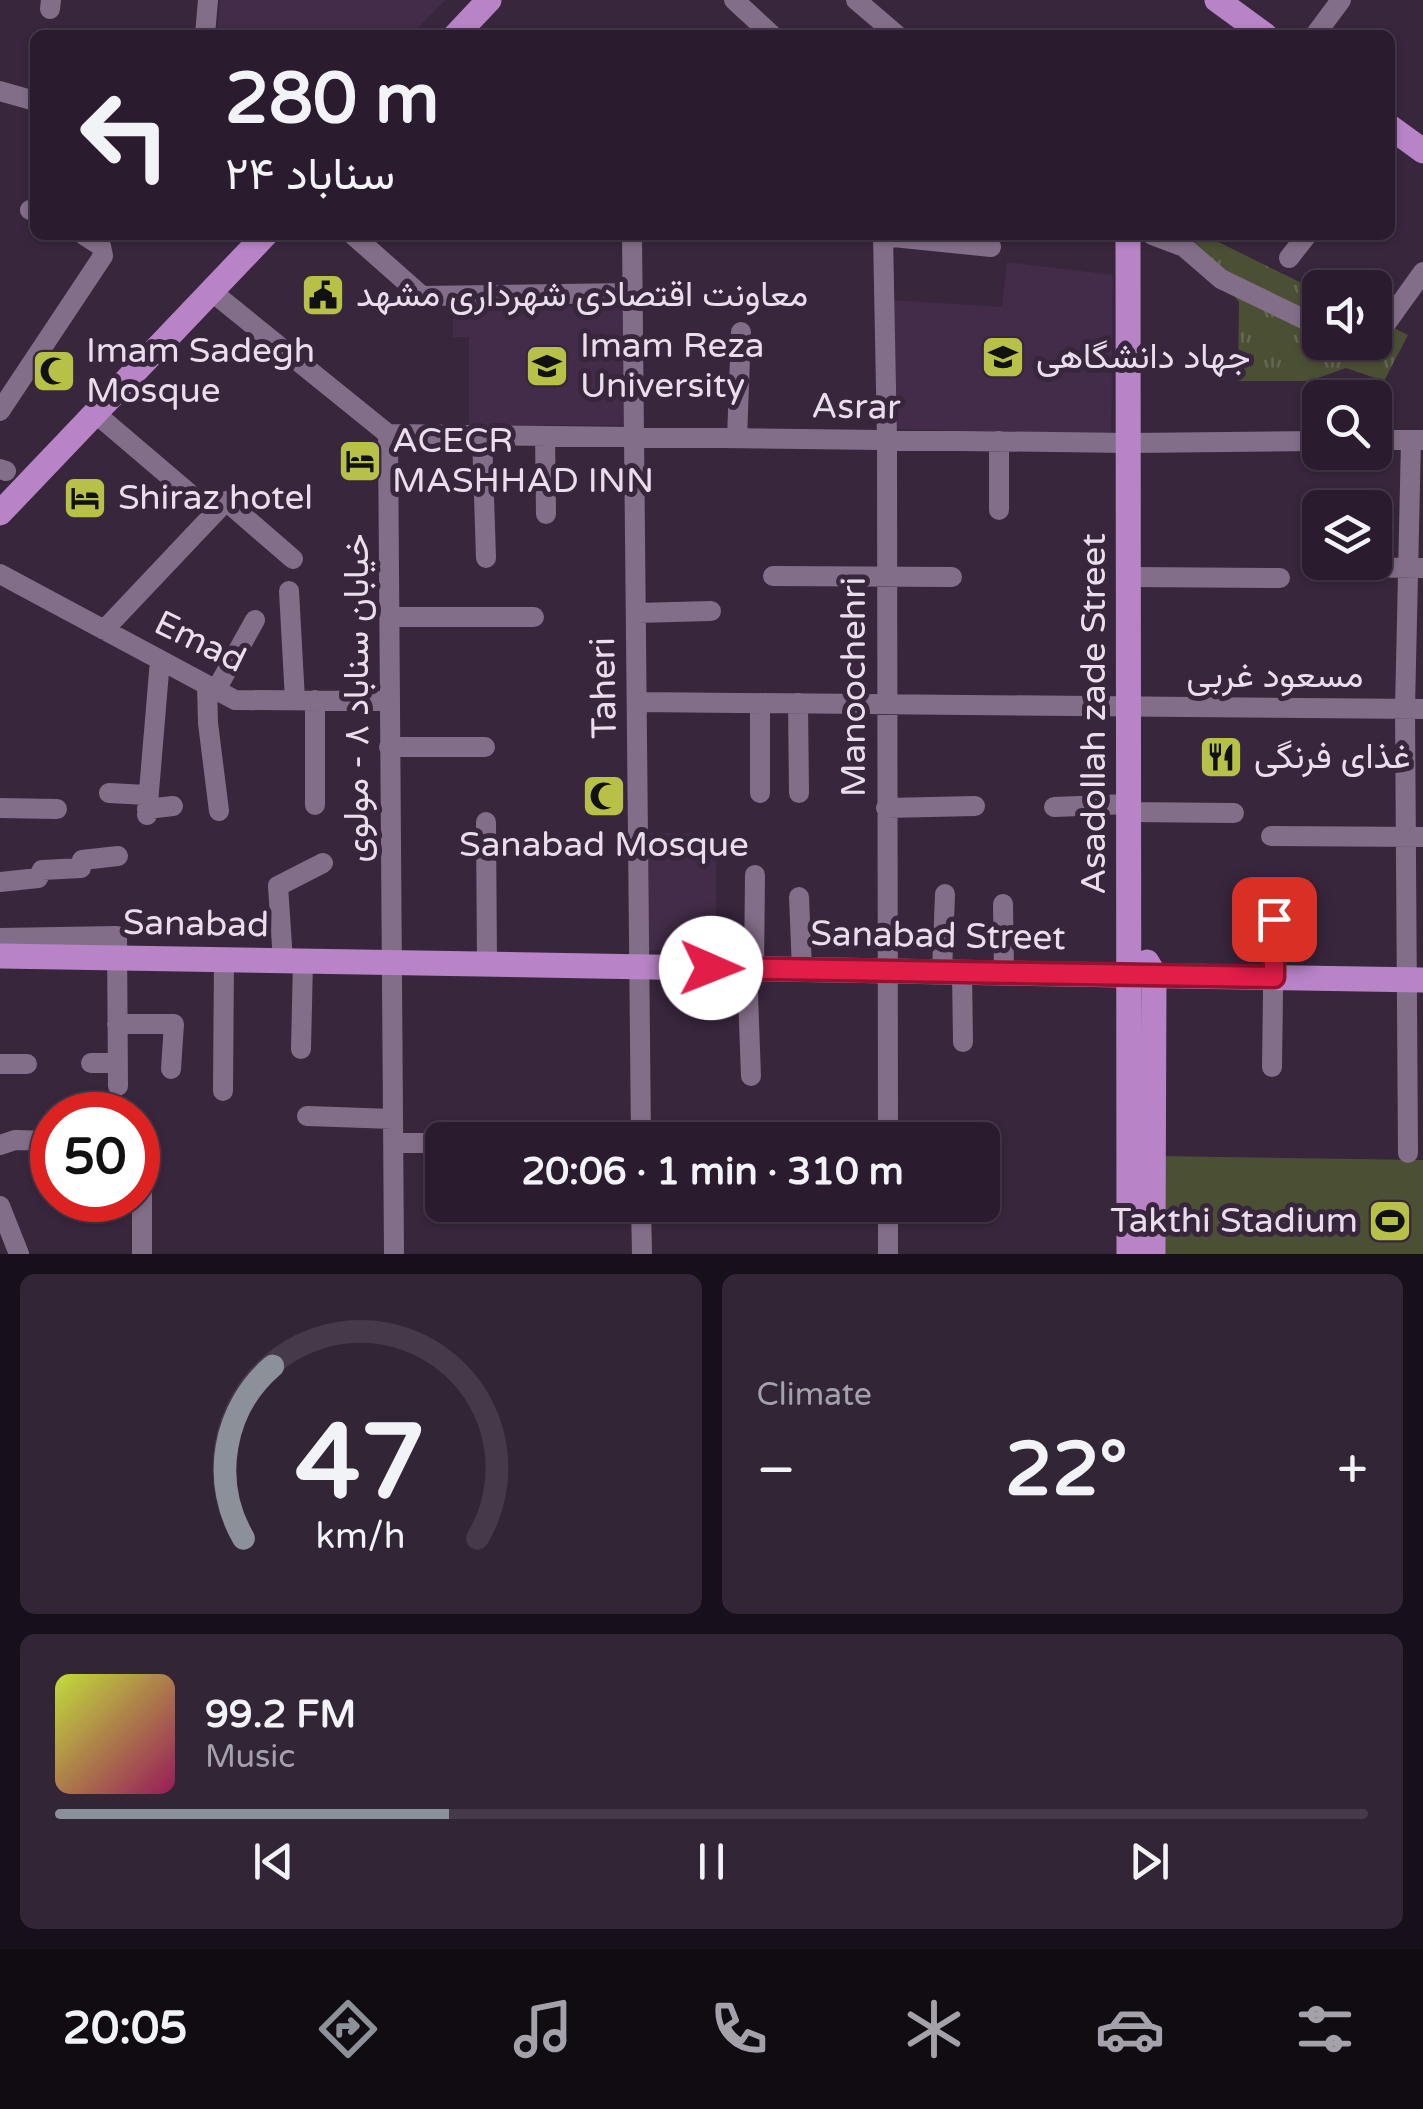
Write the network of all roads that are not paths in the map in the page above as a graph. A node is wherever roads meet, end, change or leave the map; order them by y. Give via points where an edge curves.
1 (208, 0) edge
2 (489, 0) edge
3 (734, 0) edge
4 (856, 0) edge
5 (1342, 0) edge
6 (1227, 3) edge
7 (205, 30) edge
8 (461, 30) edge
9 (767, 30) edge
10 (891, 30) edge
11 (1259, 30) edge
12 (1319, 30) edge
13 (0, 91) edge
14 (30, 100) edge
15 (1395, 131) edge
16 (1422, 149) edge
17 (92, 240) edge
18 (260, 240) edge
19 (359, 240) edge
20 (632, 240) edge
21 (883, 240) edge
22 (922, 240) edge
23 (1128, 240) edge
24 (1165, 240) edge
25 (1304, 240) edge
26 (991, 247) dead end
27 (1289, 258) dead end
28 (1423, 272) edge
29 (211, 291) junction
30 (631, 293) junction
31 (1392, 316) edge
32 (1302, 318) edge
33 (741, 332) dead end
34 (0, 410) edge
35 (95, 413) junction
36 (388, 434) junction
37 (482, 435) junction
38 (545, 436) junction
39 (632, 436) junction
40 (737, 438) junction
41 (888, 440) junction
42 (1417, 440) edge
43 (999, 441) junction
44 (1302, 441) edge
45 (1130, 443) junction
46 (196, 498) dead end
47 (999, 510) dead end
48 (0, 513) edge
49 (546, 514) dead end
50 (486, 558) dead end
51 (293, 559) dead end
52 (1416, 568) edge
53 (0, 574) edge
54 (772, 576) dead end
55 (952, 577) dead end
56 (1129, 577) junction
57 (886, 578) junction
58 (1280, 578) dead end
59 (289, 591) dead end
60 (711, 611) dead end
61 (636, 613) junction
62 (390, 617) junction
63 (534, 617) dead end
64 (255, 620) dead end
65 (104, 630) junction
66 (160, 660) junction
67 (211, 687) junction
68 (305, 700) junction
69 (389, 701) junction
70 (637, 702) junction
71 (760, 703) junction
72 (798, 703) junction
73 (885, 703) junction
74 (1127, 709) junction
75 (1414, 709) edge
76 (389, 747) junction
77 (485, 747) dead end
78 (108, 793) dead end
79 (760, 793) dead end
80 (799, 793) dead end
81 (315, 805) dead end
82 (147, 806) junction
83 (173, 806) dead end
84 (974, 806) dead end
85 (1054, 807) dead end
86 (0, 808) edge
87 (886, 808) junction
88 (1128, 808) junction
89 (57, 809) dead end
90 (220, 811) dead end
91 (1234, 813) dead end
92 (486, 822) dead end
93 (1272, 836) dead end
94 (1415, 837) edge
95 (118, 856) dead end
96 (323, 863) dead end
97 (755, 876) dead end
98 (0, 882) edge
99 (945, 894) dead end
100 (799, 898) dead end
101 (1003, 904) dead end
102 (1274, 919) dead end
103 (0, 938) edge
104 (0, 956) edge
105 (117, 958) junction
106 (224, 960) junction
107 (293, 961) junction
108 (391, 962) junction
109 (487, 964) junction
110 (639, 966) junction
111 (750, 968) junction
112 (802, 969) junction
113 (887, 971) junction
114 (952, 972) junction
115 (1004, 972) junction
116 (1142, 974) junction
117 (1274, 977) junction
118 (1416, 980) edge
119 (117, 1024) junction
120 (963, 1042) dead end
121 (301, 1049) dead end
122 (92, 1063) dead end
123 (118, 1063) junction
124 (0, 1064) edge
125 (27, 1064) dead end
126 (1272, 1067) dead end
127 (171, 1069) dead end
128 (751, 1076) dead end
129 (118, 1086) dead end
130 (223, 1091) dead end
131 (307, 1116) dead end
132 (393, 1119) junction
133 (640, 1122) edge
134 (888, 1122) edge
135 (30, 1140) edge
136 (425, 1143) edge
137 (393, 1144) junction
138 (0, 1145) edge
139 (1408, 1153) dead end
140 (0, 1206) edge
141 (142, 1222) edge
142 (641, 1222) edge
143 (888, 1222) edge
144 (18, 1254) edge
145 (142, 1254) edge
146 (394, 1254) edge
147 (642, 1254) edge
148 (888, 1254) edge
149 (1129, 1254) edge
150 (1152, 1254) edge

1 - 7 street
2 - 8 main road
3 - 9 street
4 - 10 street
5 - 12 street
6 - 11 main road
13 - 14 street
15 - 16 main road
17 - 34 street via 103,256
18 - 29 main road
19 - 30 street via 422,296
20 - 30 street, Taheri
21 - 41 street, Manoochehri
22 - 26 street
23 - 45 main road, Asadollah zade Street
24 - 32 street via 1222,279
25 - 27 street
28 - 31 street
29 - 35 main road
29 - 36 street
30 - 39 street, Taheri
33 - 40 street
35 - 46 street
35 - 48 main road
36 - 37 street, Asrar
36 - 62 street, خیابان سناباد ۸ - مولوی
37 - 38 street, Asrar
37 - 50 street
38 - 39 street, Asrar
38 - 49 street
39 - 40 street, Asrar
39 - 61 street, Taheri
40 - 41 street, Asrar
41 - 43 street, Asrar
41 - 57 street, Manoochehri
42 - 52 street
43 - 45 street, Asrar
43 - 47 street
44 - 45 street, Asrar
45 - 56 main road, Asadollah zade Street
51 - 65 street via 226,501
52 - 75 street
53 - 65 street, Emad
54 - 57 street
55 - 57 street
56 - 58 street
56 - 74 main road, Asadollah zade Street
57 - 73 street, Manoochehri
59 - 68 street
60 - 61 street
61 - 70 street, Taheri
62 - 63 street
62 - 69 street, خیابان سناباد ۸ - مولوی
64 - 67 street
65 - 66 street, Emad
66 - 67 street, Emad
66 - 82 street
67 - 68 street, Emad via 235,700
67 - 90 street via 208,723
68 - 69 street, Emad
68 - 81 street
69 - 76 street, خیابان سناباد ۸ - مولوی
70 - 71 street, مسعود غربی
70 - 110 street, Taheri
71 - 72 street, مسعود غربی
71 - 79 street
72 - 73 street, مسعود غربی
72 - 80 street
73 - 74 street, مسعود غربی
73 - 87 street, Manoochehri
74 - 75 street, مسعود غربی
74 - 88 main road, Asadollah zade Street
75 - 94 street
76 - 77 street
76 - 108 street, خیابان سناباد ۸ - مولوی
78 - 82 street
82 - 83 street
84 - 87 street
85 - 88 street
86 - 89 street
87 - 113 street, Manoochehri
88 - 91 street
88 - 116 main road, Asadollah zade Street via 1128,906
92 - 109 street
93 - 94 street
94 - 118 street
95 - 98 street
96 - 107 street via 278,886
97 - 111 street
99 - 114 street
100 - 112 street
101 - 115 street
102 - 117 street
103 - 105 street via 116,936
104 - 105 main road, Sanabad
105 - 106 main road, Sanabad
105 - 119 street
106 - 107 main road, Sanabad
106 - 130 street
107 - 108 main road, Sanabad
107 - 121 street
108 - 109 main road, Sanabad Street
108 - 132 street, خیابان سناباد ۸ - مولوی
109 - 110 main road, Sanabad Street
110 - 111 main road, Sanabad Street
110 - 133 street, Taheri
111 - 112 main road, Sanabad Street
111 - 128 street
112 - 113 main road, Sanabad Street
113 - 114 main road, Sanabad Street
113 - 134 street, Manoochehri
114 - 115 main road, Sanabad Street
114 - 120 street
115 - 116 main road, Sanabad Street
116 - 117 main road, Sanabad Street
116 - 149 main road, Asadollah zade Street
116 - 150 main road, Asadollah zade Street
117 - 118 main road, Sanabad Street
117 - 126 street
118 - 139 street
119 - 123 street
119 - 127 street via 174,1024
122 - 123 street
123 - 129 street
124 - 125 street
131 - 132 street
132 - 137 street, خیابان سناباد ۸ - مولوی
135 - 138 street
136 - 137 street
137 - 146 street, خیابان سناباد ۸ - مولوی
140 - 144 street
141 - 145 street
142 - 147 street
143 - 148 street

